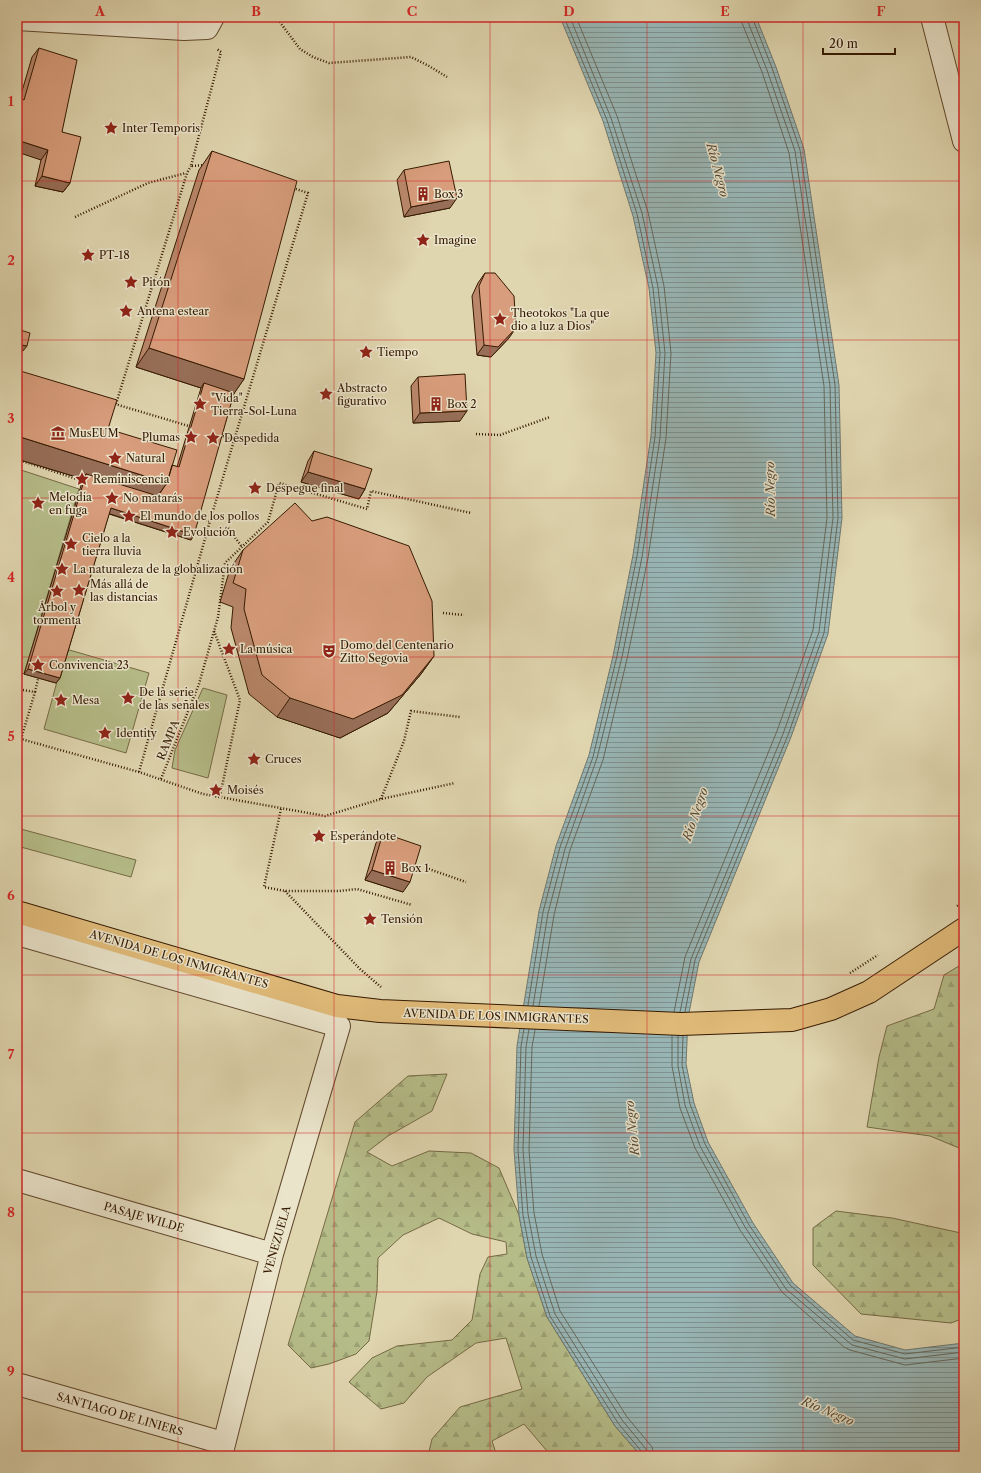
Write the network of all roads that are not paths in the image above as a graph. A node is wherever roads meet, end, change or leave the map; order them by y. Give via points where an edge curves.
1 (213, 17) edge
2 (932, 17) edge
3 (17, 19) edge
4 (964, 141) edge
5 (17, 912) edge
6 (964, 929) edge
7 (17, 934) edge
8 (339, 1026) joint
9 (17, 1180) edge
10 (272, 1254) junction
11 (17, 1384) edge
12 (222, 1450) edge

1 - 3 street via 207,28 184,29
2 - 4 street
5 - 6 main road, AVENIDA DE LOS INMIGRANTES via 337,1006 380,1011 681,1024 792,1020 830,1009 869,992
7 - 8 street, AVENIDA DE LOS INMIGRANTES
8 - 10 street, VENEZUELA
9 - 10 street, PASAJE WILDE
10 - 12 street, VENEZUELA
11 - 12 street, SANTIAGO DE LINIERS

